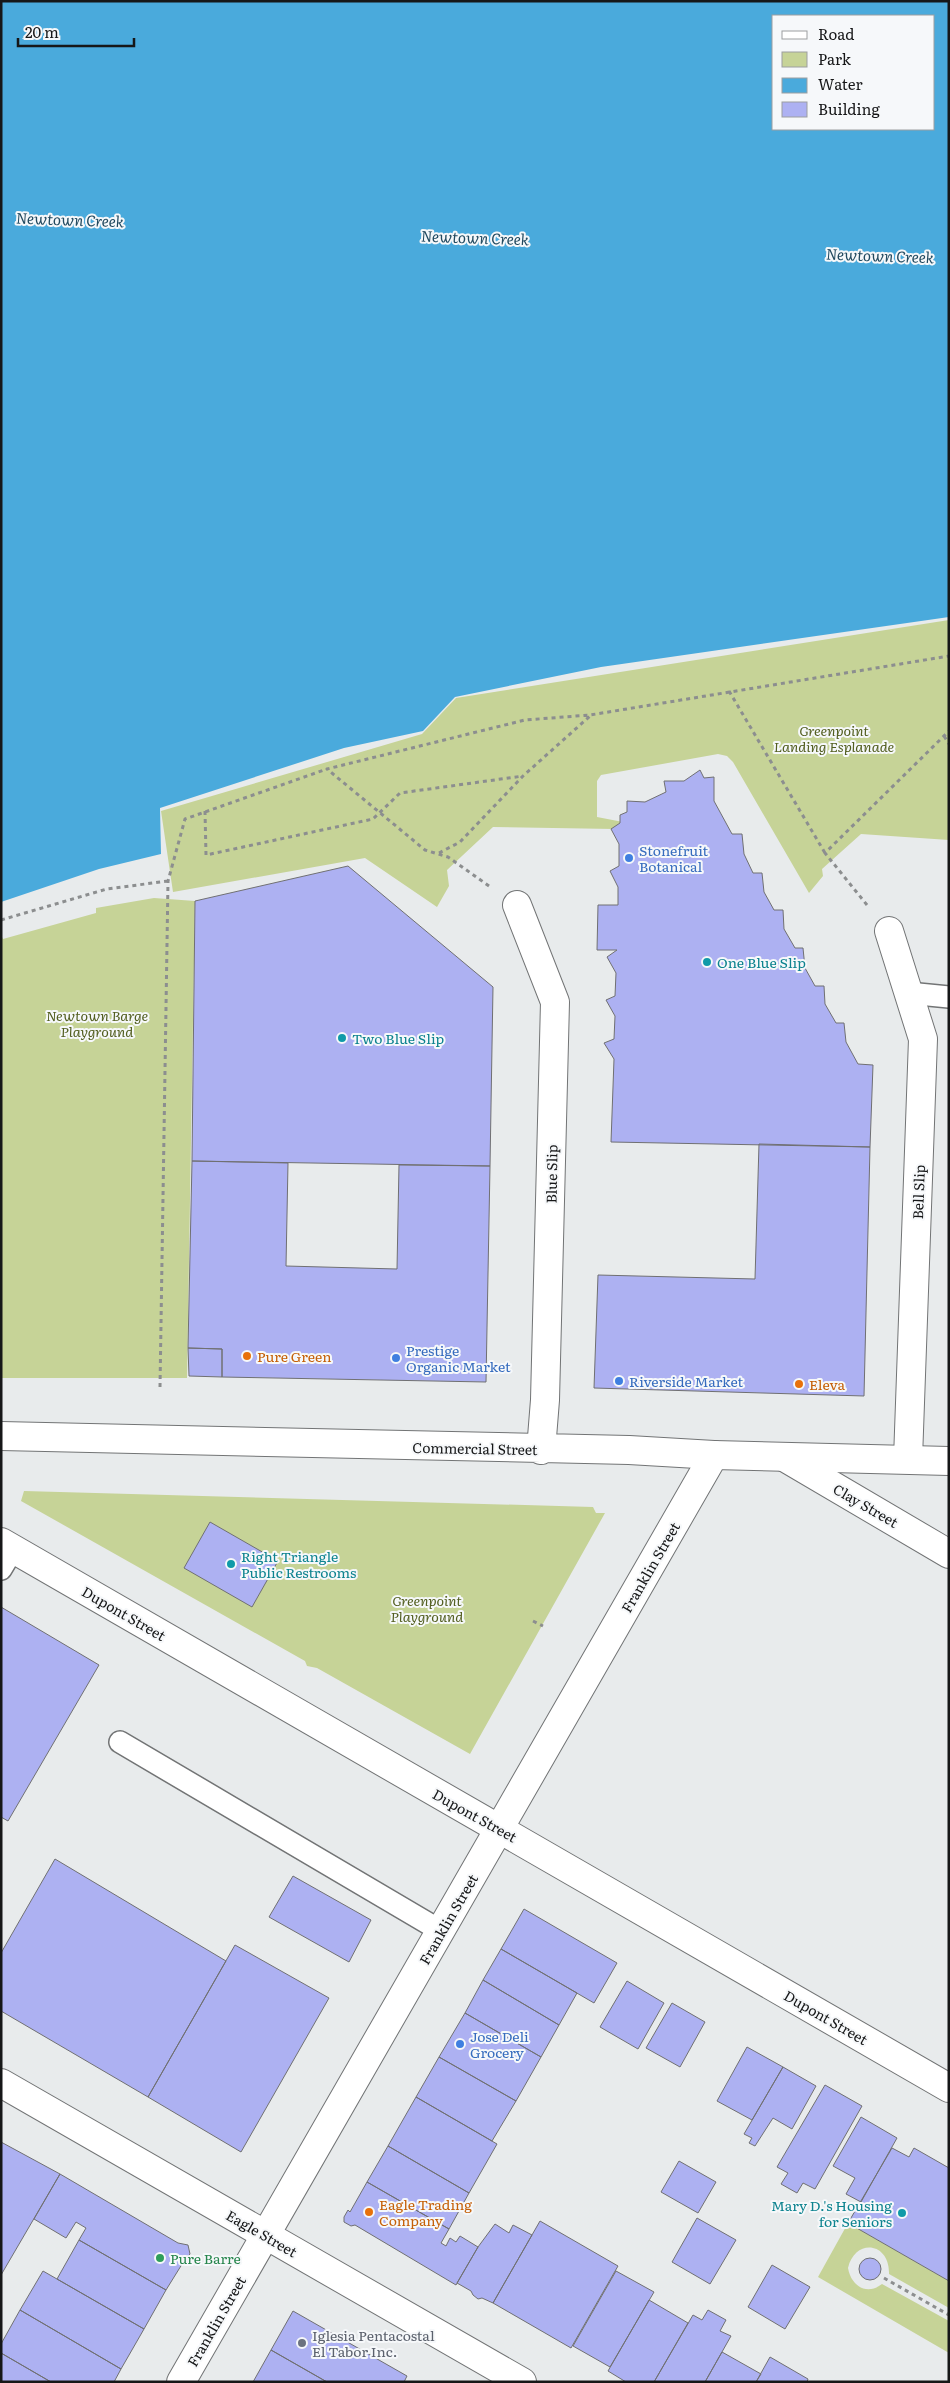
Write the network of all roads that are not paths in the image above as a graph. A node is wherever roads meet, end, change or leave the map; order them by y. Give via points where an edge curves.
1 (517, 905) road end
2 (888, 931) road end
3 (908, 992) junction
4 (949, 997) edge
5 (1, 1436) edge
6 (541, 1450) junction
7 (714, 1455) junction
8 (784, 1457) junction
9 (908, 1460) junction
10 (949, 1461) edge
11 (5, 1553) edge
12 (949, 1554) edge
13 (120, 1742) dead end
14 (499, 1829) junction
15 (441, 1931) junction
16 (1, 2084) edge
17 (949, 2088) edge
18 (265, 2235) junction
19 (181, 2382) edge
20 (522, 2382) edge

1 - 6 street, Blue Slip via 555,1002
2 - 3 street, Bell Slip
3 - 4 lane
3 - 9 street, Bell Slip via 924,1039
5 - 6 street, Commercial Street
6 - 7 street, Commercial Street via 629,1450
7 - 8 street, Commercial Street
7 - 14 street, Franklin Street
8 - 9 street, Commercial Street
8 - 12 street, Clay Street
9 - 10 street, Commercial Street
11 - 14 street, Dupont Street
13 - 15 lane
14 - 15 street, Franklin Street
14 - 17 street, Dupont Street
15 - 18 street, Franklin Street
16 - 18 street, Eagle Street
18 - 19 street, Franklin Street
18 - 20 street, Eagle Street

